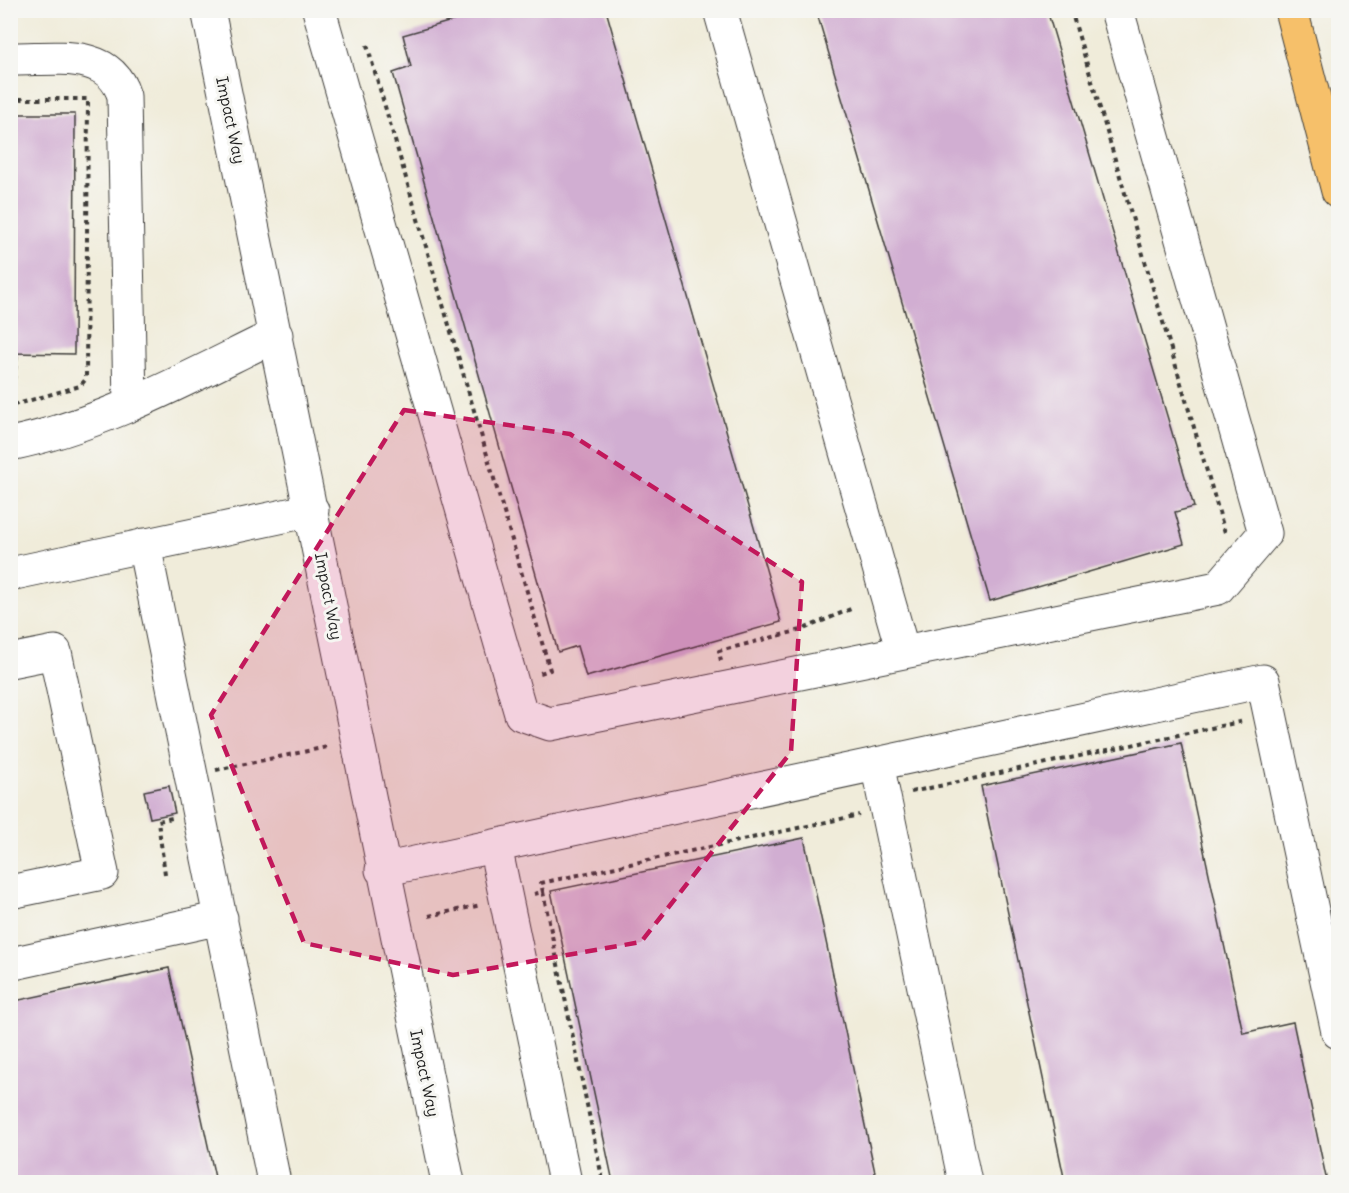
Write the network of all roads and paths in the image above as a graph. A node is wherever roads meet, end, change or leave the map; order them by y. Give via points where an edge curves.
1 (208, 10) edge
2 (319, 10) edge
3 (720, 10) edge
4 (1071, 10) edge
5 (1117, 10) edge
6 (1291, 10) edge
7 (367, 45) dead end
8 (10, 59) edge
9 (10, 99) edge
10 (1338, 191) edge
11 (276, 335) junction
12 (17, 353) dead end
13 (130, 404) junction
14 (11, 406) edge
15 (10, 444) edge
16 (312, 510) junction
17 (1226, 537) dead end
18 (144, 545) junction
19 (10, 574) edge
20 (854, 608) dead end
21 (903, 652) junction
22 (10, 661) edge
23 (723, 669) dead end
24 (537, 681) dead end
25 (1251, 720) dead end
26 (327, 747) dead end
27 (877, 764) junction
28 (207, 772) dead end
29 (904, 794) dead end
30 (869, 813) dead end
31 (179, 816) dead end
32 (495, 846) junction
33 (382, 870) junction
34 (165, 874) dead end
35 (10, 892) edge
36 (543, 892) junction
37 (532, 894) dead end
38 (486, 904) dead end
39 (429, 916) dead end
40 (221, 918) junction
41 (10, 964) edge
42 (1338, 1032) edge
43 (274, 1182) edge
44 (448, 1182) edge
45 (565, 1182) edge
46 (603, 1182) edge
47 (965, 1182) edge

1 - 11 street, Impact Way
2 - 21 street via 521,714 550,724
3 - 21 street
4 - 17 path
5 - 21 street via 1265,533 1218,588
6 - 10 highway
7 - 24 path via 550,670 535,674
8 - 13 street via 87,60 110,70 119,81 124,96
9 - 14 path via 88,99 86,379 80,386
11 - 13 street
11 - 16 street, Impact Way
12 - 14 path
13 - 15 street via 47,436
16 - 18 street
16 - 33 street, Impact Way
18 - 19 street
18 - 40 street
20 - 23 path via 801,630 719,651
22 - 35 street via 55,652 102,873
25 - 29 path
26 - 28 path
27 - 32 street
27 - 42 street via 1263,681
27 - 47 street
30 - 36 path via 541,883
31 - 34 path via 158,821
32 - 33 street
32 - 45 street
33 - 44 street, Impact Way
36 - 37 path
36 - 46 path
38 - 39 path
40 - 41 street
40 - 43 street

